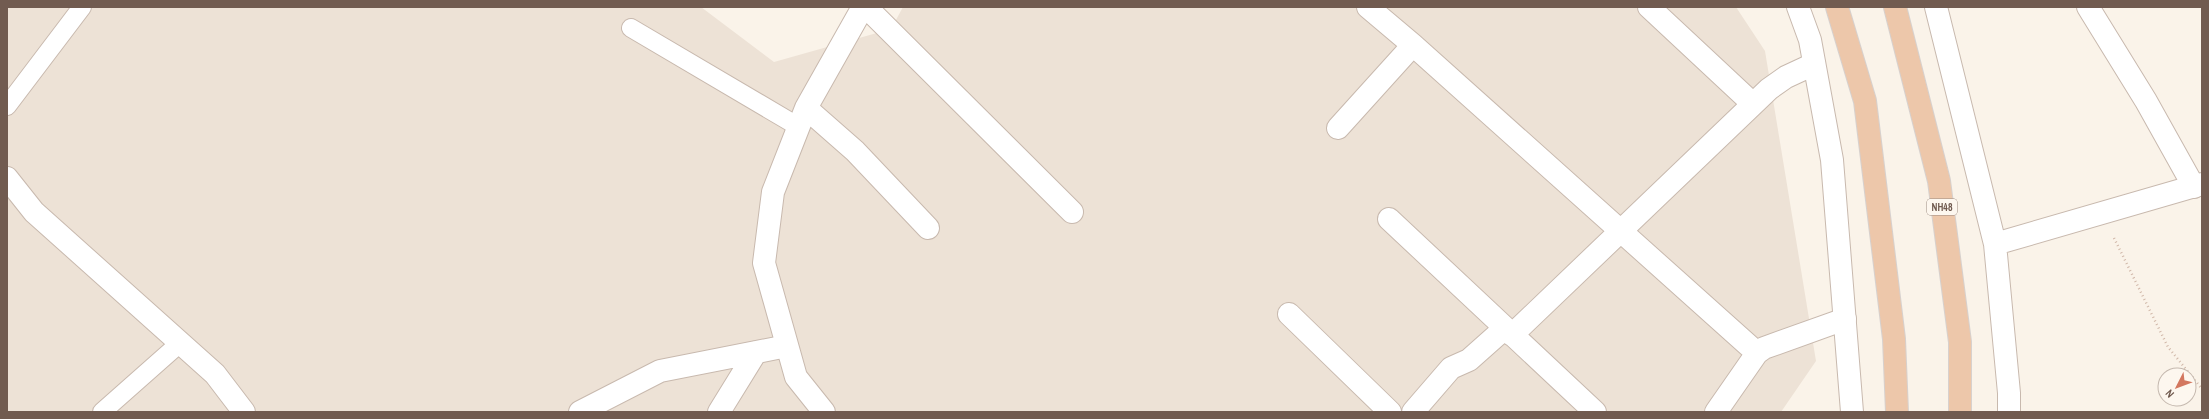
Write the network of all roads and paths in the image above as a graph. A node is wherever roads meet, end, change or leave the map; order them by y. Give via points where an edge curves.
1 (82, 7) edge
2 (864, 7) edge
3 (1368, 7) edge
4 (1649, 7) edge
5 (1798, 7) edge
6 (1837, 7) edge
7 (1895, 7) edge
8 (1936, 7) edge
9 (2088, 7) edge
10 (630, 28) dead end
11 (1413, 45) junction
12 (1814, 64) junction
13 (1753, 104) junction
14 (7, 106) edge
15 (802, 118) junction
16 (1338, 128) dead end
17 (7, 178) edge
18 (2198, 186) edge
19 (1072, 212) dead end
20 (2102, 213) junction
21 (1389, 219) dead end
22 (928, 228) dead end
23 (1621, 230) junction
24 (1996, 244) junction
25 (1289, 314) dead end
26 (1845, 318) junction
27 (1508, 332) junction
28 (180, 343) junction
29 (787, 346) junction
30 (756, 352) junction
31 (1757, 353) junction
32 (2202, 389) edge
33 (102, 412) edge
34 (244, 412) edge
35 (580, 412) edge
36 (720, 412) edge
37 (824, 412) edge
38 (1390, 412) edge
39 (1413, 412) edge
40 (1595, 412) edge
41 (1716, 412) edge
42 (1852, 412) edge
43 (1897, 412) edge
44 (1960, 412) edge
45 (2009, 412) edge

1 - 14 lane
2 - 15 street
2 - 19 street
3 - 11 street
4 - 13 street
5 - 12 street via 1810,40
6 - 43 highway via 1865,101 1894,339
7 - 44 highway, NH48 via 1939,181 1960,342
8 - 24 street
9 - 18 street
10 - 15 lane
11 - 16 street
11 - 23 street
12 - 13 street via 1779,81
12 - 26 street via 1832,160
13 - 23 street
15 - 22 street via 855,151
15 - 29 street via 773,192 764,263
17 - 28 street via 34,212
18 - 20 street
20 - 24 street
20 - 32 path via 2168,347
21 - 27 street
23 - 27 street
23 - 31 street
24 - 45 street
25 - 38 street
26 - 31 street via 1764,348
26 - 42 street
27 - 39 street via 1469,360 1451,368
27 - 40 street
28 - 33 lane
28 - 34 street via 215,374
29 - 30 street
29 - 37 street via 796,377
30 - 35 street via 660,371
30 - 36 street
31 - 41 street

